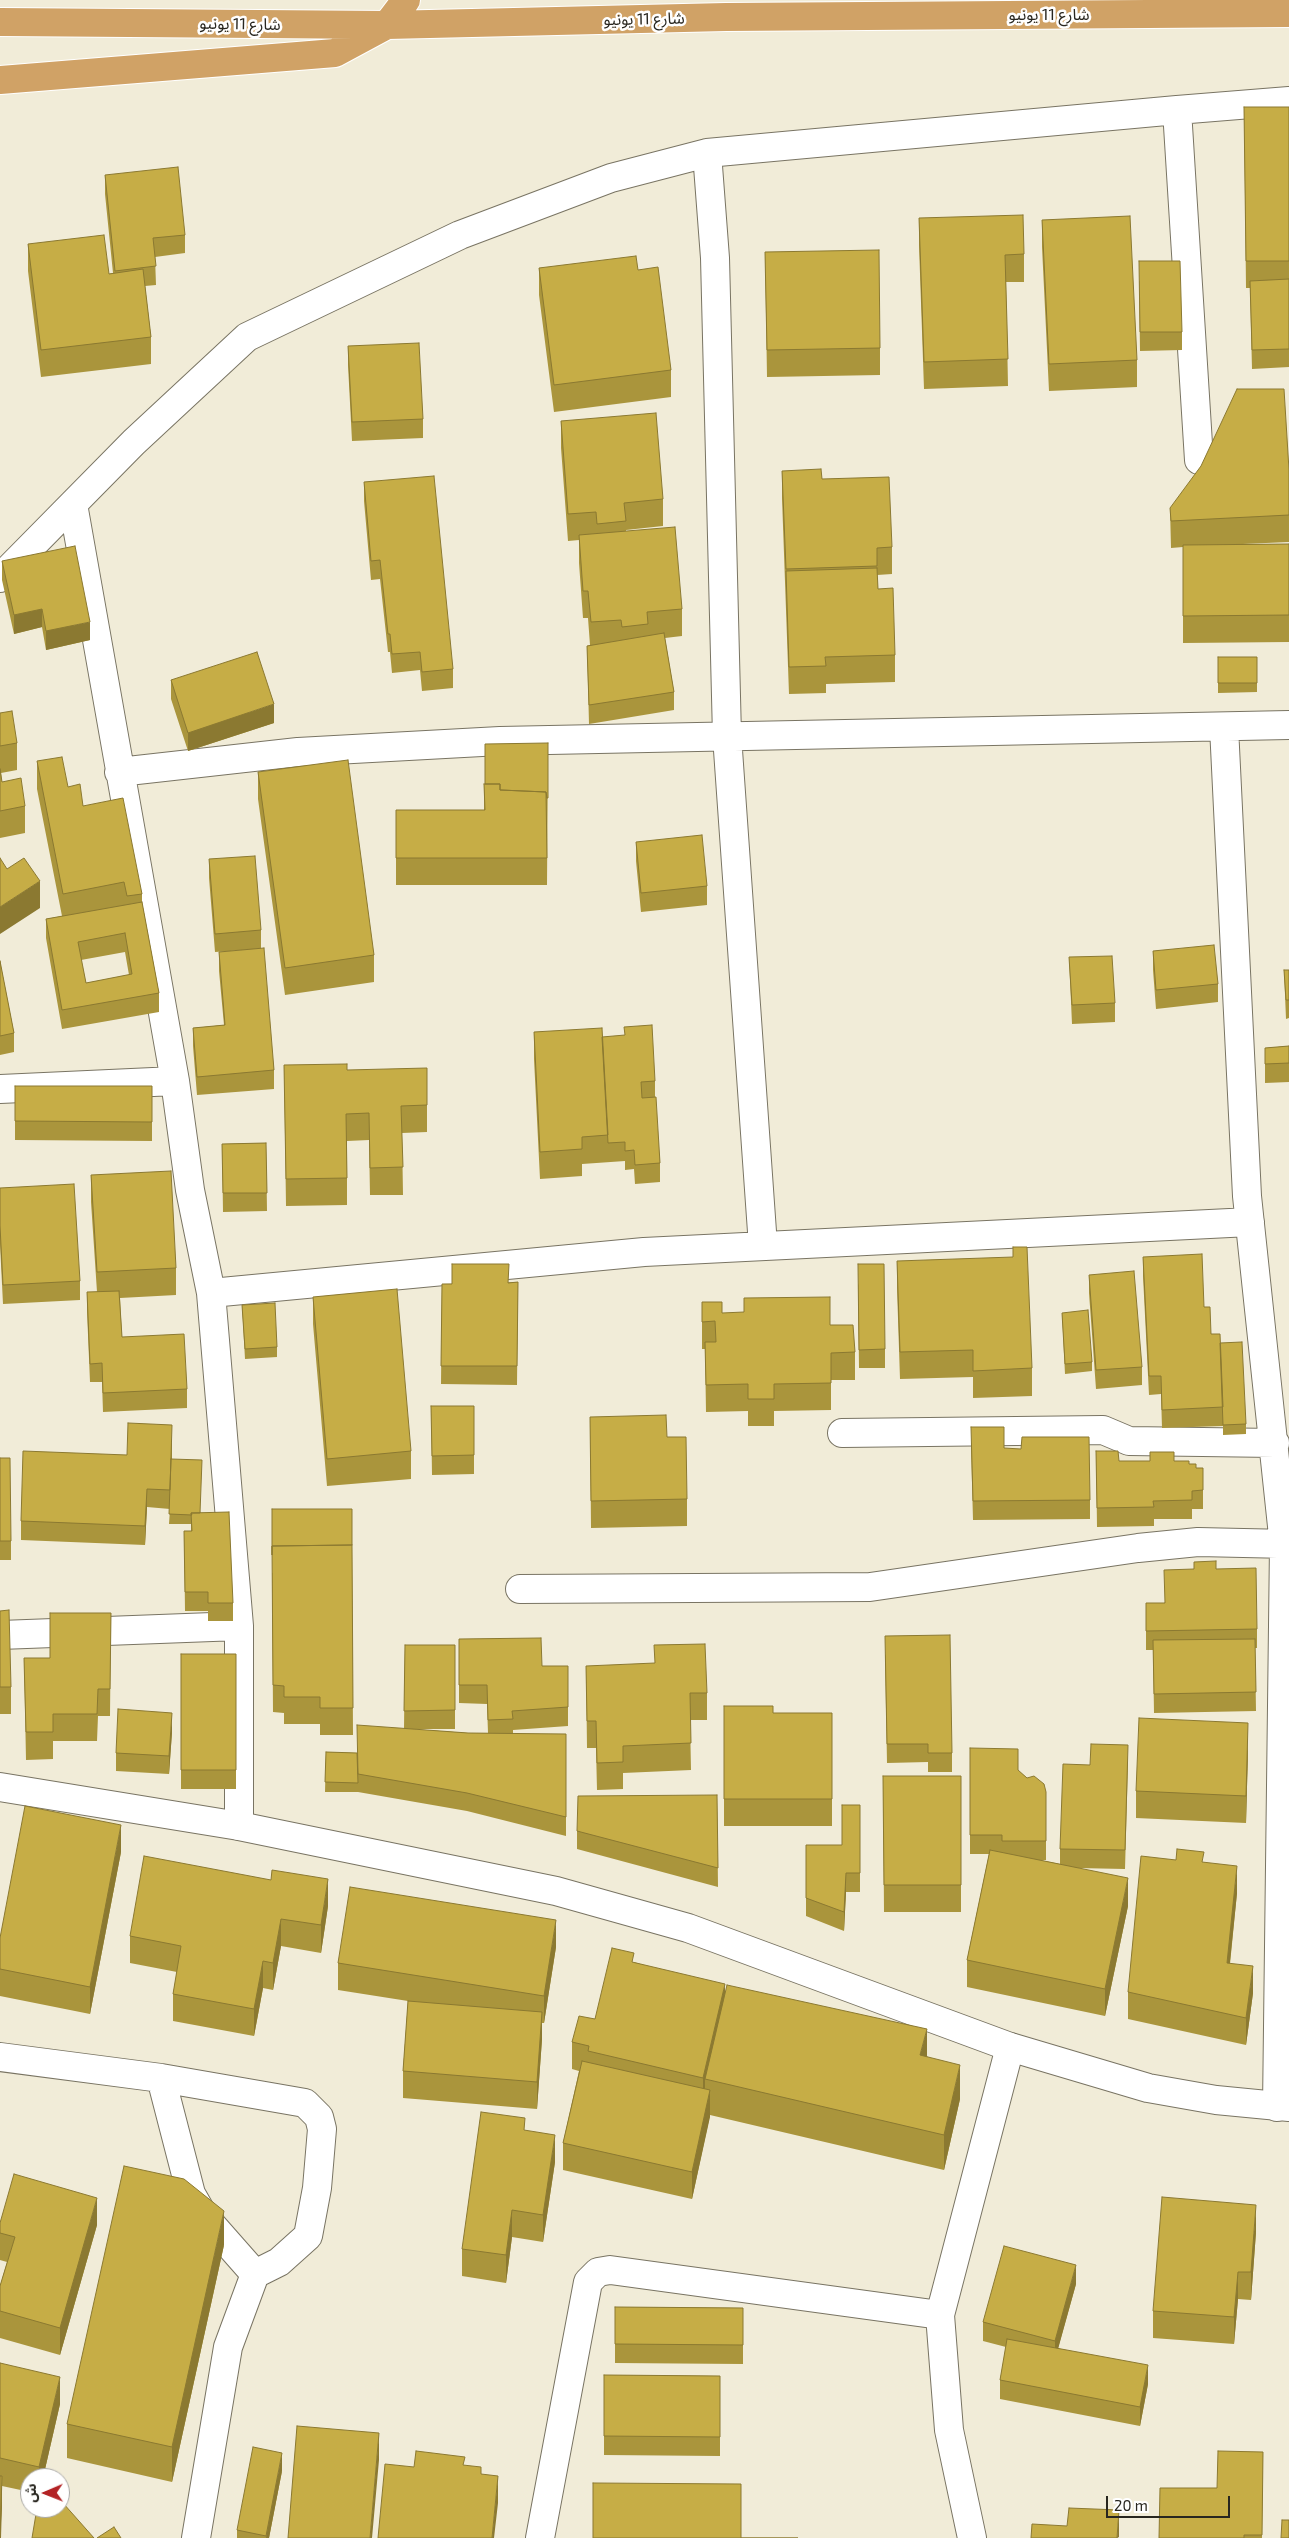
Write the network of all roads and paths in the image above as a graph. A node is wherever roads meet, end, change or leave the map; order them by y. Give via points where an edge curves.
1 (406, 0) edge
2 (1289, 13) edge
3 (0, 22) edge
4 (387, 25) junction
5 (0, 80) edge
6 (1289, 101) edge
7 (1177, 110) junction
8 (707, 152) junction
9 (1199, 460) dead end
10 (73, 504) junction
11 (0, 578) edge
12 (1289, 725) edge
13 (1224, 727) junction
14 (727, 736) junction
15 (119, 772) junction
16 (175, 1081) junction
17 (0, 1089) edge
18 (1250, 1222) junction
19 (763, 1246) junction
20 (211, 1293) junction
21 (842, 1434) dead end
22 (1275, 1443) junction
23 (1286, 1545) edge
24 (520, 1589) dead end
25 (239, 1626) junction
26 (0, 1635) edge
27 (0, 1787) edge
28 (239, 1826) junction
29 (1010, 2047) junction
30 (0, 2057) edge
31 (161, 2078) junction
32 (1283, 2107) edge
33 (255, 2274) junction
34 (940, 2315) junction
35 (196, 2538) edge
36 (540, 2538) edge
37 (972, 2538) edge

1 - 4 highway
2 - 4 highway, شارع 11 يونيو via 726,17
3 - 4 highway, شارع 11 يونيو
4 - 5 highway via 335,53
6 - 7 street
7 - 8 street
7 - 9 street
8 - 10 street via 611,178 460,235 247,337
8 - 14 street via 715,258
10 - 11 street
10 - 15 street
12 - 13 street
13 - 14 street
13 - 18 street
14 - 15 street via 500,741 298,752
14 - 19 street
15 - 16 street
16 - 17 street
16 - 20 street via 190,1190
18 - 19 street
18 - 22 street
19 - 20 street via 644,1252
20 - 25 street
21 - 22 street via 1103,1430 1130,1441
22 - 23 street
23 - 24 street via 1198,1542 1138,1548 870,1587
23 - 32 street
25 - 26 street
25 - 28 street
27 - 28 street
28 - 29 street via 556,1891 688,1928
29 - 32 street via 1148,2088
29 - 34 street
30 - 31 street
31 - 33 street via 191,2194 203,2215
31 - 33 street via 306,2103 319,2117 322,2129 317,2188 308,2236 279,2262
33 - 35 street via 228,2347
34 - 36 street via 610,2270 598,2272 588,2282
34 - 37 street via 949,2430

